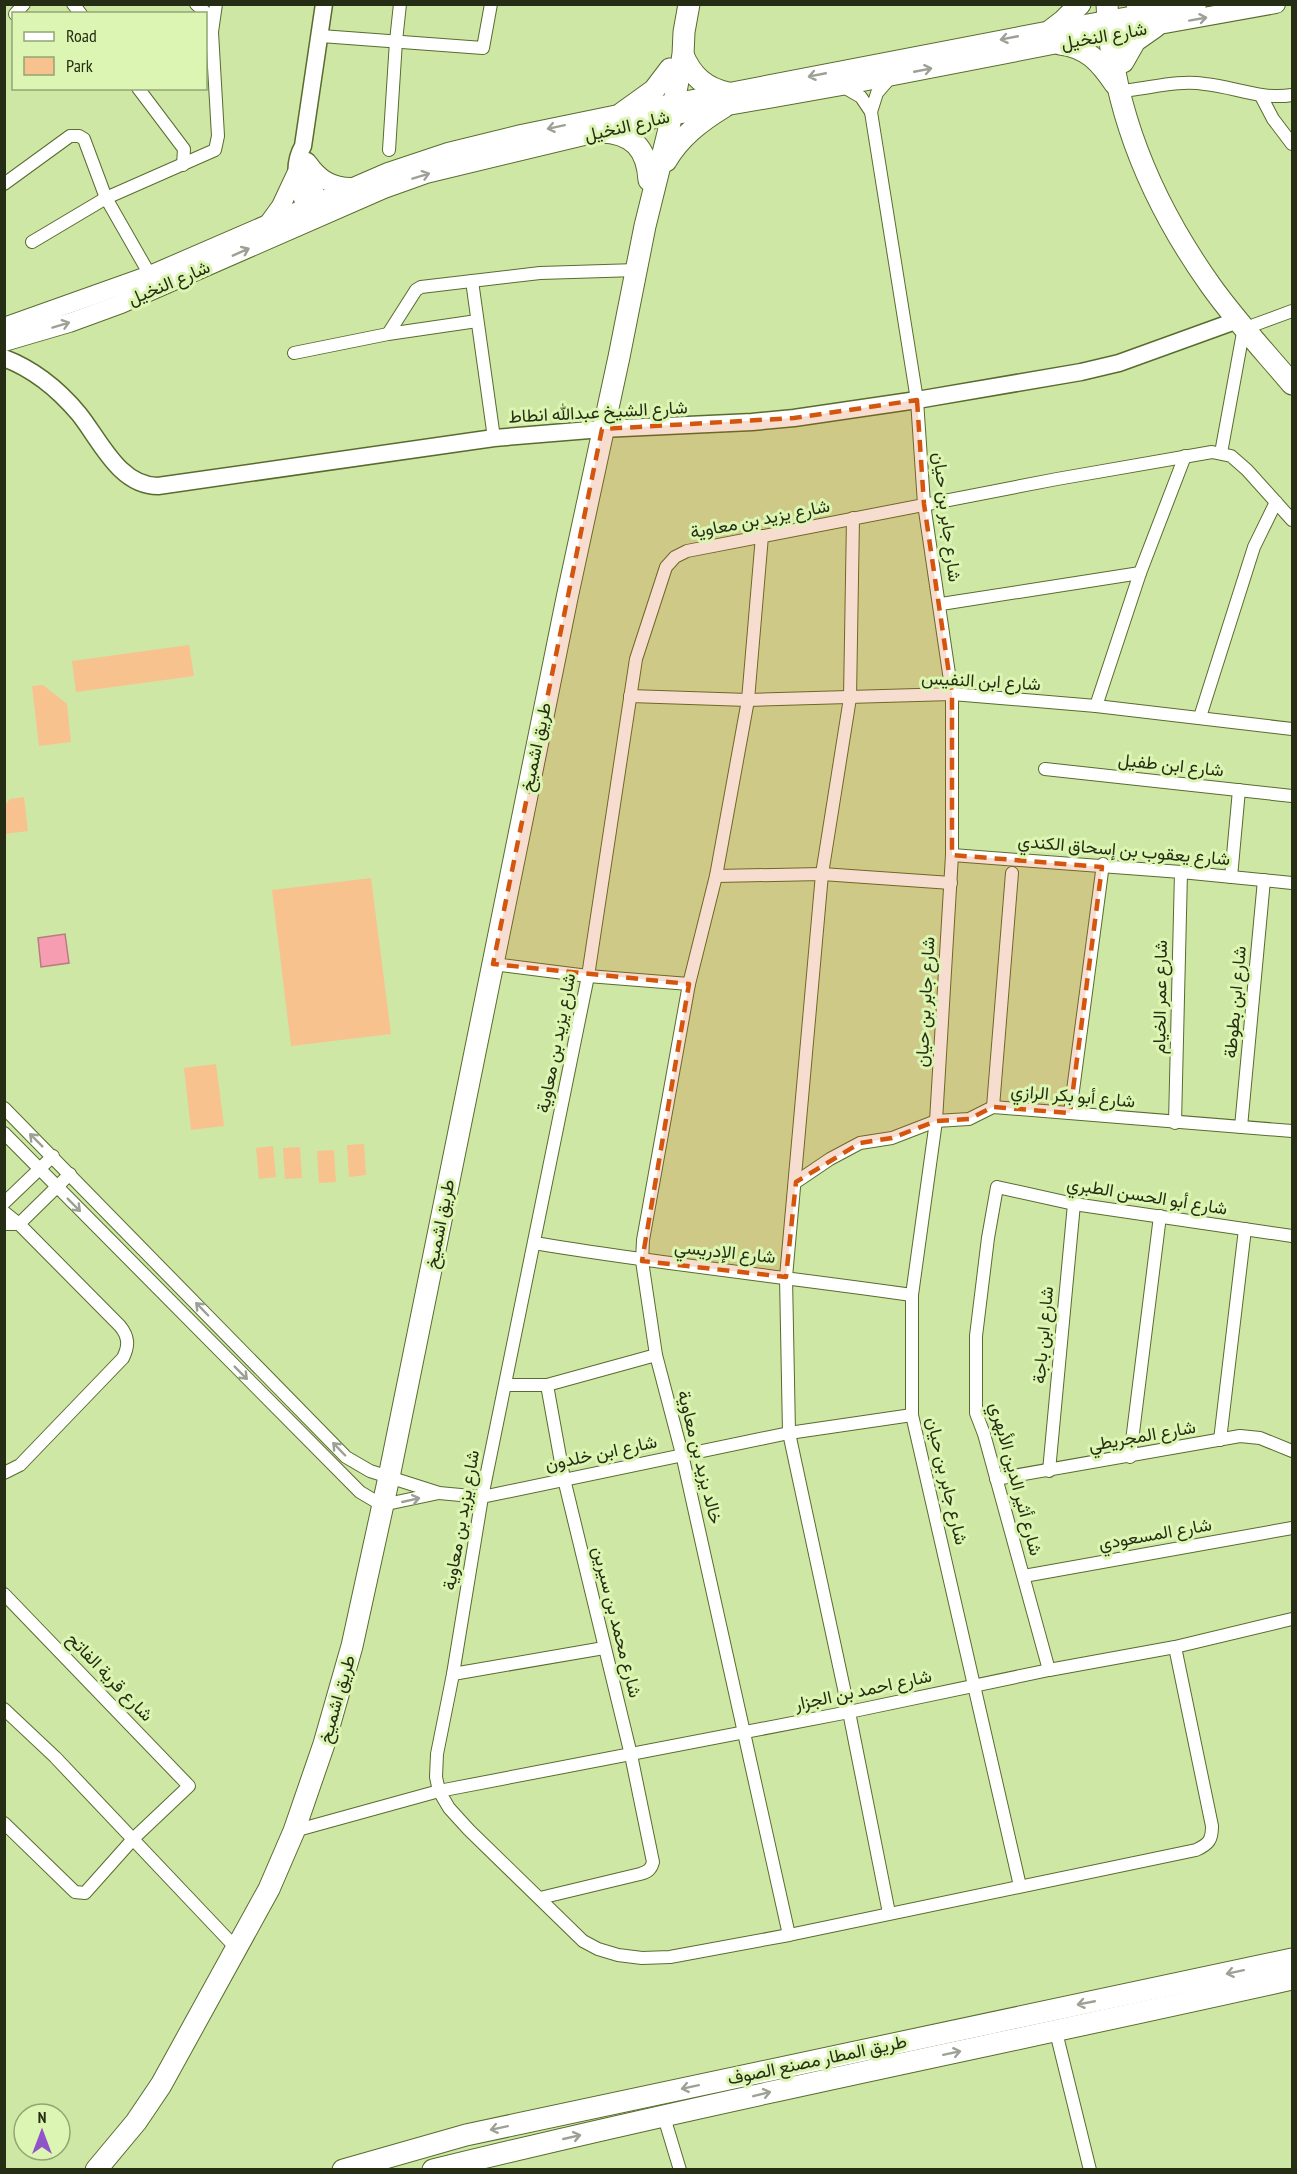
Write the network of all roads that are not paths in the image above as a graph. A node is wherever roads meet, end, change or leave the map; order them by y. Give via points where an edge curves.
1 (216, 4) edge
2 (324, 4) edge
3 (400, 4) edge
4 (491, 4) edge
5 (689, 4) edge
6 (1080, 4) edge
7 (1197, 4) edge
8 (1276, 4) edge
9 (1149, 15) edge
10 (207, 18) edge
11 (1113, 19) edge
12 (212, 32) junction
13 (321, 36) junction
14 (1055, 37) junction
15 (396, 41) junction
16 (676, 62) junction
17 (1123, 62) junction
18 (891, 76) junction
19 (842, 86) junction
20 (1123, 88) junction
21 (140, 90) edge
22 (1293, 95) edge
23 (1261, 96) junction
24 (726, 100) junction
25 (667, 110) junction
26 (871, 112) junction
27 (622, 113) junction
28 (601, 132) junction
29 (1293, 144) edge
30 (389, 150) dead end
31 (302, 161) junction
32 (183, 165) junction
33 (654, 176) junction
34 (4, 184) edge
35 (351, 187) junction
36 (106, 198) junction
37 (315, 211) junction
38 (268, 224) junction
39 (32, 242) dead end
40 (637, 270) junction
41 (150, 275) junction
42 (472, 281) junction
43 (1293, 311) edge
44 (477, 321) junction
45 (1245, 324) junction
46 (4, 327) edge
47 (388, 334) junction
48 (4, 342) edge
49 (294, 353) dead end
50 (4, 358) edge
51 (1293, 367) edge
52 (1293, 384) edge
53 (917, 400) junction
54 (602, 429) junction
55 (494, 438) junction
56 (1221, 453) junction
57 (1185, 456) junction
58 (1276, 502) junction
59 (924, 504) junction
60 (853, 518) junction
61 (1293, 520) edge
62 (762, 536) junction
63 (1140, 573) junction
64 (940, 604) junction
65 (952, 694) junction
66 (630, 696) junction
67 (850, 698) junction
68 (748, 700) junction
69 (1096, 706) junction
70 (1200, 717) junction
71 (1293, 729) edge
72 (1045, 769) dead end
73 (1239, 790) junction
74 (1293, 796) edge
75 (952, 855) junction
76 (1103, 866) junction
77 (1181, 872) junction
78 (1012, 873) dead end
79 (822, 874) junction
80 (716, 876) junction
81 (1231, 877) junction
82 (1264, 880) junction
83 (951, 883) junction
84 (1293, 883) edge
85 (493, 964) junction
86 (588, 976) junction
87 (689, 984) junction
88 (993, 1107) junction
89 (4, 1108) edge
90 (1070, 1113) junction
91 (936, 1121) junction
92 (1175, 1123) junction
93 (1241, 1127) junction
94 (1293, 1131) edge
95 (4, 1132) edge
96 (52, 1156) junction
97 (40, 1170) junction
98 (70, 1174) junction
99 (796, 1182) junction
100 (57, 1187) junction
101 (997, 1187) joint
102 (4, 1203) edge
103 (1074, 1204) junction
104 (4, 1212) edge
105 (1160, 1216) junction
106 (4, 1224) edge
107 (20, 1224) junction
108 (1245, 1229) junction
109 (1293, 1236) edge
110 (534, 1244) junction
111 (642, 1261) junction
112 (786, 1277) junction
113 (912, 1295) junction
114 (656, 1355) junction
115 (506, 1385) junction
116 (548, 1385) junction
117 (912, 1416) junction
118 (789, 1433) junction
119 (1220, 1440) junction
120 (1293, 1451) edge
121 (682, 1454) junction
122 (1130, 1457) junction
123 (1049, 1471) junction
124 (4, 1473) edge
125 (389, 1477) junction
126 (564, 1479) junction
127 (996, 1479) junction
128 (439, 1492) junction
129 (482, 1497) junction
130 (382, 1505) junction
131 (1293, 1528) edge
132 (1024, 1576) junction
133 (4, 1594) edge
134 (1293, 1619) edge
135 (1175, 1647) junction
136 (604, 1648) junction
137 (1049, 1670) junction
138 (453, 1674) junction
139 (976, 1685) junction
140 (4, 1709) edge
141 (849, 1712) junction
142 (744, 1732) junction
143 (631, 1755) junction
144 (439, 1791) junction
145 (4, 1823) edge
146 (294, 1831) junction
147 (134, 1838) junction
148 (1020, 1886) junction
149 (540, 1898) junction
150 (889, 1914) junction
151 (789, 1935) junction
152 (237, 1949) junction
153 (1293, 1959) edge
154 (1293, 1979) edge
155 (1056, 2032) junction
156 (858, 2051) junction
157 (863, 2072) junction
158 (664, 2116) junction
159 (96, 2169) edge
160 (343, 2169) edge
161 (433, 2169) edge
162 (680, 2169) edge
163 (1090, 2169) edge

1 - 12 street
2 - 13 main road
3 - 15 street
4 - 15 street via 483,48
5 - 16 highway
6 - 14 highway via 1064,20
7 - 9 main road, شارع النخيل
9 -> 8 main road, شارع النخيل
9 - 11 main road, شارع النخيل
9 - 17 highway
10 - 12 street
11 - 14 main road, شارع النخيل
11 - 17 highway
11 - 20 highway
12 - 32 street via 217,144 215,150
13 - 15 street
13 - 31 main road
18 -> 14 main road, شارع النخيل
14 - 20 highway via 1090,53
14 -> 24 main road, شارع النخيل
15 - 30 street
16 - 24 highway
16 - 25 highway
16 - 27 highway via 654,90
17 - 20 highway
18 - 19 main road, شارع النخيل
18 - 26 street via 876,93
19 - 24 main road, شارع النخيل
19 - 26 street via 861,97
20 - 23 street via 1190,82
20 - 45 highway via 1129,128 1171,224 1211,286
21 - 32 street via 184,149
22 - 23 street
23 - 29 street
24 - 25 main road, شارع النخيل
24 - 33 highway via 681,141
25 - 27 main road, شارع النخيل
25 - 28 main road, شارع النخيل
25 - 33 highway
26 - 53 street, شارع جابر بن حيان
27 -> 35 main road, شارع النخيل via 448,152
28 - 33 highway via 614,132 636,145
37 -> 28 main road, شارع النخيل via 426,174
31 - 35 main road via 326,182
31 - 37 main road
31 - 38 main road
32 - 36 street
33 - 40 highway, طريق اشميخ
34 - 36 street via 70,136 79,136 84,139
35 - 37 main road, شارع النخيل
36 - 39 street
36 - 41 street
37 - 38 main road, شارع النخيل
48 -> 37 main road, شارع النخيل via 121,304
38 - 41 main road, شارع النخيل
40 - 42 street via 540,273
40 - 54 highway, طريق اشميخ
41 - 46 main road, شارع النخيل
42 - 44 street
42 - 47 street via 418,288
43 - 45 street
44 - 47 street
44 - 55 street
45 - 51 highway
45 - 52 highway
45 - 53 main road, شارع الشيخ عبدالله انطاط via 1081,372
45 - 56 street
47 - 49 street
50 - 55 main road, شارع الشيخ عبدالله انطاط via 38,375 63,396 122,471 134,481 150,486
53 - 54 main road, شارع الشيخ عبدالله انطاط via 794,418
53 - 59 street, شارع جابر بن حيان
54 - 55 main road, شارع الشيخ عبدالله انطاط
54 - 85 highway, طريق اشميخ
56 - 57 street, شارع يزيد بن معاوية
56 - 58 street via 1247,470
57 - 59 street, شارع يزيد بن معاوية
57 - 63 street
58 - 61 street
58 - 70 street via 1254,547
59 - 60 street, شارع يزيد بن معاوية
59 - 64 street, شارع جابر بن حيان
60 - 62 street, شارع يزيد بن معاوية
60 - 67 street
62 - 66 street, شارع يزيد بن معاوية via 687,551 666,567 636,659
62 - 68 street, خالد يزيد بن معاوية
63 - 64 street
63 - 69 street
64 - 65 street, شارع جابر بن حيان
65 - 67 street, شارع ابن النفيس
65 - 69 street, شارع ابن النفيس
65 - 75 street, شارع جابر بن حيان
66 - 68 street, شارع ابن النفيس
66 - 86 street, شارع يزيد بن معاوية
67 - 68 street, شارع ابن النفيس
67 - 79 street
68 - 80 street, خالد يزيد بن معاوية
69 - 70 street, شارع ابن النفيس
70 - 71 street, شارع ابن النفيس
72 - 73 street, شارع ابن طفيل
73 - 74 street, شارع ابن طفيل
73 - 81 street
75 - 76 street, شارع يعقوب بن إسحاق الكندي
75 - 83 street, شارع جابر بن حيان
76 - 77 street, شارع يعقوب بن إسحاق الكندي
76 - 90 street
77 - 81 street, شارع يعقوب بن إسحاق الكندي
77 - 92 street, شارع عمر الخيام
78 - 88 street
79 - 80 street
79 - 83 street
79 - 99 street
80 - 87 street, خالد يزيد بن معاوية
81 - 82 street, شارع يعقوب بن إسحاق الكندي
82 - 84 street, شارع يعقوب بن إسحاق الكندي
82 - 93 street, شارع ابن بطوطة
83 - 91 street, شارع جابر بن حيان
85 - 86 street
85 - 125 highway, طريق اشميخ
86 - 87 street
86 - 110 street, شارع يزيد بن معاوية
87 - 111 street, خالد يزيد بن معاوية
88 - 90 street, شارع أبو بكر الرازي
88 - 91 street, شارع أبو بكر الرازي via 969,1119
96 -> 89 street
90 - 92 street, شارع أبو بكر الرازي
91 - 99 street, شارع أبو بكر الرازي via 892,1138 860,1143
91 - 113 street, شارع جابر بن حيان
92 - 93 street, شارع أبو بكر الرازي
93 - 94 street, شارع أبو بكر الرازي
95 - 97 street
96 - 97 street
96 - 98 street
97 - 100 street
97 - 102 street
98 - 100 street
125 -> 98 street via 346,1456
99 - 112 street
100 - 107 street
100 -> 130 street via 360,1492
101 - 103 street, شارع أبو الحسن الطبري
101 - 127 street, شارع أثير الدين الأبهري via 976,1336 976,1413
103 - 105 street, شارع أبو الحسن الطبري
103 - 123 street, شارع ابن باجة
104 - 107 street
105 - 108 street, شارع أبو الحسن الطبري
105 - 122 street
106 - 107 street
107 - 124 street via 120,1326 128,1341 123,1358 20,1465
108 - 109 street, شارع أبو الحسن الطبري
108 - 119 street
110 - 111 street, شارع الإدريسي
110 - 115 street, شارع يزيد بن معاوية
111 - 112 street, شارع الإدريسي
111 - 114 street, خالد يزيد بن معاوية
112 - 113 street, شارع الإدريسي
112 - 118 street
113 - 117 street, شارع جابر بن حيان
114 - 116 street
114 - 121 street, خالد يزيد بن معاوية
115 - 116 street
115 - 129 street, شارع يزيد بن معاوية
116 - 126 street, شارع محمد بن سيرين
117 - 118 street, شارع ابن خلدون
117 - 139 street, شارع جابر بن حيان
118 - 121 street, شارع ابن خلدون
118 - 141 street
119 - 120 street, شارع المجريطي via 1260,1438
119 - 122 street, شارع المجريطي
121 - 126 street, شارع ابن خلدون
121 - 142 street, خالد يزيد بن معاوية
122 - 123 street, شارع المجريطي
123 - 127 street, شارع المجريطي
125 - 128 street
125 - 130 highway, طريق اشميخ
126 - 129 street, شارع ابن خلدون
126 - 136 street, شارع محمد بن سيرين
127 - 132 street, شارع أثير الدين الأبهري
128 - 129 street, شارع ابن خلدون
130 -> 128 street
129 - 138 street, شارع يزيد بن معاوية
130 - 146 highway, طريق اشميخ via 349,1657
131 - 132 street, شارع المسعودي
132 - 137 street, شارع أثير الدين الأبهري
133 - 147 street, شارع قرية الفاتح via 189,1785
134 - 135 street, شارع احمد بن الجزار
135 - 137 street, شارع احمد بن الجزار
135 - 148 street via 1212,1826 1210,1842 1196,1850
136 - 138 street
136 - 143 street, شارع محمد بن سيرين
137 - 139 street, شارع احمد بن الجزار
138 - 144 street, شارع يزيد بن معاوية via 436,1754
139 - 141 street, شارع احمد بن الجزار
139 - 148 street, شارع جابر بن حيان
140 - 147 street
141 - 142 street, شارع احمد بن الجزار
141 - 150 street
142 - 143 street, شارع احمد بن الجزار
142 - 151 street, خالد يزيد بن معاوية
143 - 144 street, شارع احمد بن الجزار
143 - 149 street, شارع محمد بن سيرين via 652,1867 640,1874
144 - 146 street, شارع احمد بن الجزار
144 - 149 street via 469,1830
145 - 147 street via 75,1892 85,1893
146 - 152 highway, طريق اشميخ
147 - 152 street
148 - 150 street
149 - 151 street via 582,1941 618,1955 670,1956
150 - 151 street
152 - 159 highway, طريق اشميخ via 161,2085
153 -> 156 highway, طريق المطار مصنع الصوف
154 - 155 highway, طريق المطار مصنع الصوف
157 -> 155 highway, طريق المطار مصنع الصوف
155 - 163 street
156 - 157 highway
156 -> 160 highway, طريق المطار مصنع الصوف via 466,2135
158 -> 157 highway, طريق المطار مصنع الصوف
161 -> 158 highway, طريق المطار مصنع الصوف
158 - 162 street

